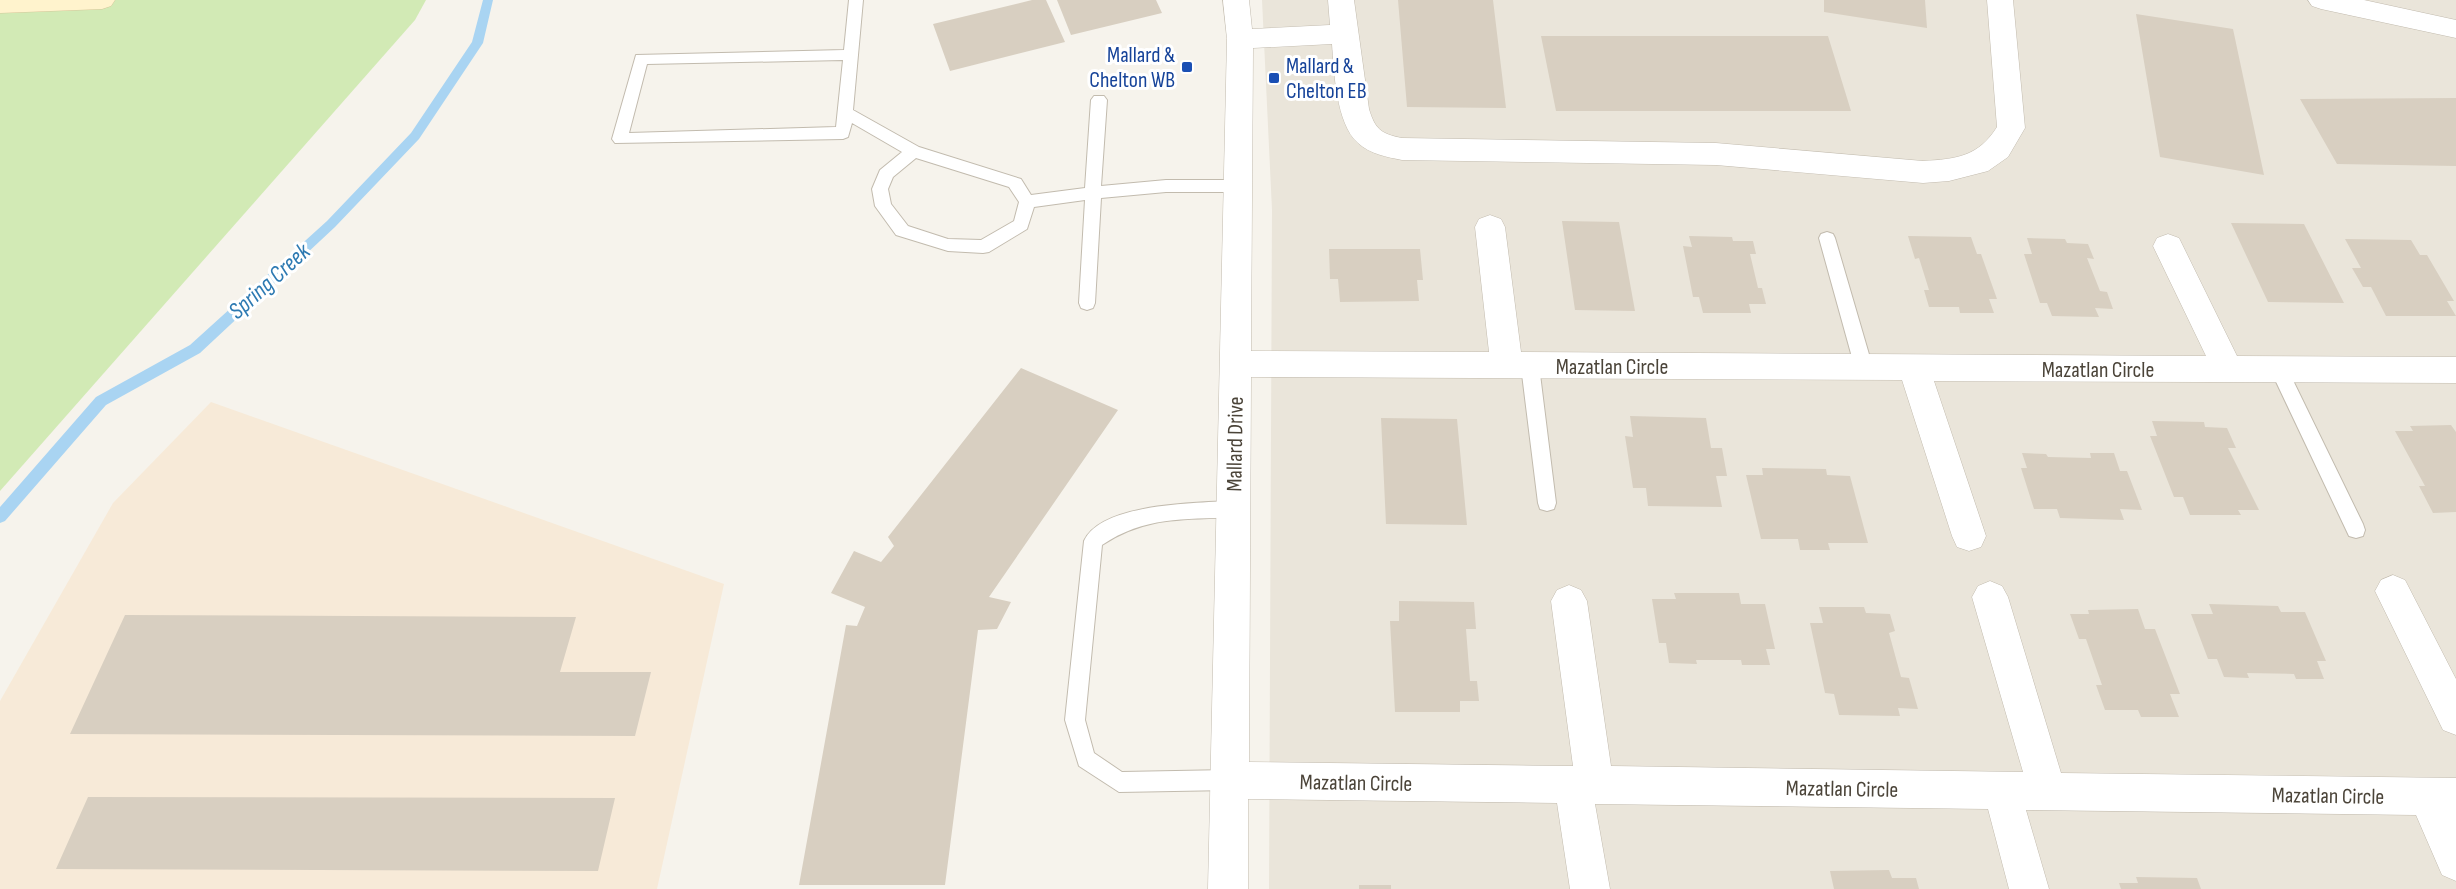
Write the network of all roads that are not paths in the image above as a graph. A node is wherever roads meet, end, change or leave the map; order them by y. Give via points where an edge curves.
1 (102, 0) edge
2 (856, 0) edge
3 (1236, 0) edge
4 (1341, 0) edge
5 (2000, 0) edge
6 (2321, 0) edge
7 (0, 4) edge
8 (2456, 29) edge
9 (1346, 34) junction
10 (1240, 39) junction
11 (850, 54) junction
12 (1099, 100) dead end
13 (844, 112) junction
14 (913, 151) junction
15 (1238, 186) junction
16 (1093, 193) junction
17 (1027, 202) junction
18 (1490, 227) dead end
19 (1827, 238) dead end
20 (2168, 246) dead end
21 (1087, 303) dead end
22 (1235, 364) junction
23 (1518, 366) junction
24 (1864, 368) junction
25 (1914, 368) junction
26 (2228, 369) junction
27 (2279, 369) junction
28 (2456, 370) edge
29 (1547, 502) dead end
30 (1233, 509) junction
31 (2356, 530) dead end
32 (1969, 536) dead end
33 (2394, 591) dead end
34 (1990, 597) dead end
35 (1569, 601) dead end
36 (2456, 717) edge
37 (1228, 780) junction
38 (1584, 785) junction
39 (2002, 791) junction
40 (2048, 791) junction
41 (2442, 797) edge
42 (2456, 861) edge
43 (1228, 889) edge
44 (1590, 889) edge
45 (2029, 889) edge

1 - 7 main road
2 - 11 lane
3 - 10 street, Mallard Drive
4 - 9 street
5 - 9 street via 2011,129 1998,149 1978,163 1923,172 1716,154 1402,149 1380,144 1362,131 1355,113
6 - 8 street
9 - 10 street
10 - 15 street, Mallard Drive
11 - 13 lane
11 - 13 lane via 641,59 620,139 843,133
12 - 16 lane
13 - 14 lane
14 - 17 lane via 1016,183
14 - 17 lane via 886,174 880,189 883,206 902,231 948,245 984,247 1021,225
15 - 16 lane via 1166,186
15 - 22 street, Mallard Drive
16 - 17 lane
16 - 21 lane
18 - 23 street
19 - 24 lane
20 - 26 street
22 - 23 street, Mazatlan Circle
22 - 30 street, Mallard Drive
23 - 24 street, Mazatlan Circle
23 - 29 lane
24 - 25 street, Mazatlan Circle
25 - 26 street, Mazatlan Circle
25 - 32 street
26 - 27 street, Mazatlan Circle
27 - 28 street, Mazatlan Circle
27 - 31 lane
30 - 37 street, Mallard Drive
30 - 37 lane via 1156,513 1117,525 1093,541 1075,720 1086,759 1119,782
33 - 36 street
34 - 40 street
35 - 38 street
37 - 38 street, Mazatlan Circle
37 - 43 street, Mallard Drive
38 - 39 street, Mazatlan Circle
38 - 44 street
39 - 40 street, Mazatlan Circle
39 - 45 street
40 - 41 street, Mazatlan Circle
41 - 42 street

